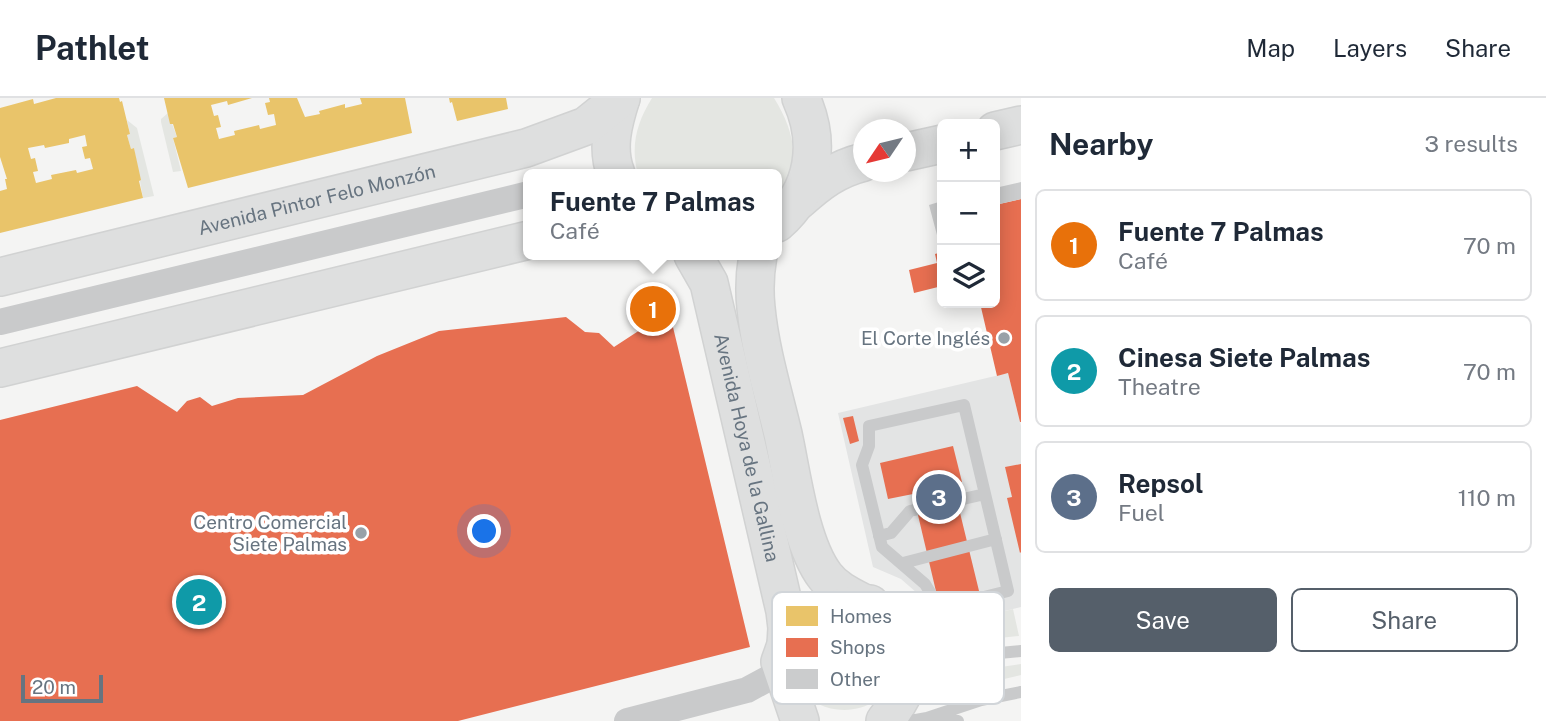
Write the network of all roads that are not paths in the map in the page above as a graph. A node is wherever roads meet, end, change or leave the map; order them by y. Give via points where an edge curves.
1 (621, 98) edge
2 (801, 98) edge
3 (1021, 125) edge
4 (1000, 130) edge
5 (937, 145) edge
6 (916, 150) edge
7 (853, 164) edge
8 (614, 169) edge
9 (523, 195) edge
10 (786, 214) edge
11 (523, 241) edge
12 (696, 260) edge
13 (757, 260) edge
14 (0, 277) edge
15 (0, 322) edge
16 (0, 368) edge
17 (985, 494) junction
18 (879, 536) junction
19 (996, 539) junction
20 (903, 563) junction
21 (781, 592) edge
22 (845, 592) edge
23 (930, 592) edge
24 (1004, 592) edge
25 (772, 675) edge
26 (796, 704) edge
27 (898, 704) edge
28 (974, 704) edge
29 (954, 716) edge
30 (627, 721) edge
31 (800, 721) edge
32 (885, 721) edge
33 (910, 721) edge

1 - 8 street via 611,131
1 - 14 street, Avenida Pintor Felo Monzón via 586,126 526,148
2 - 10 street via 810,118 814,148 808,178
3 - 4 street
5 - 6 street
7 - 10 street via 822,179
9 - 15 street
11 - 16 street
12 - 21 street, Avenida Hoya de la Gallina via 709,283
13 - 22 street, Avenida Hoya de la Gallina via 759,334 808,544 827,578
17 - 18 lane via 909,512 891,533
17 - 18 lane via 964,405 869,426 869,446 862,465
17 - 19 lane
18 - 20 lane via 882,547
19 - 20 lane
19 - 24 lane via 1008,591
20 - 23 lane
25 - 30 street via 747,690
26 - 31 street, Avenida Hoya de la Gallina
27 - 32 street
28 - 29 lane
29 - 33 lane

